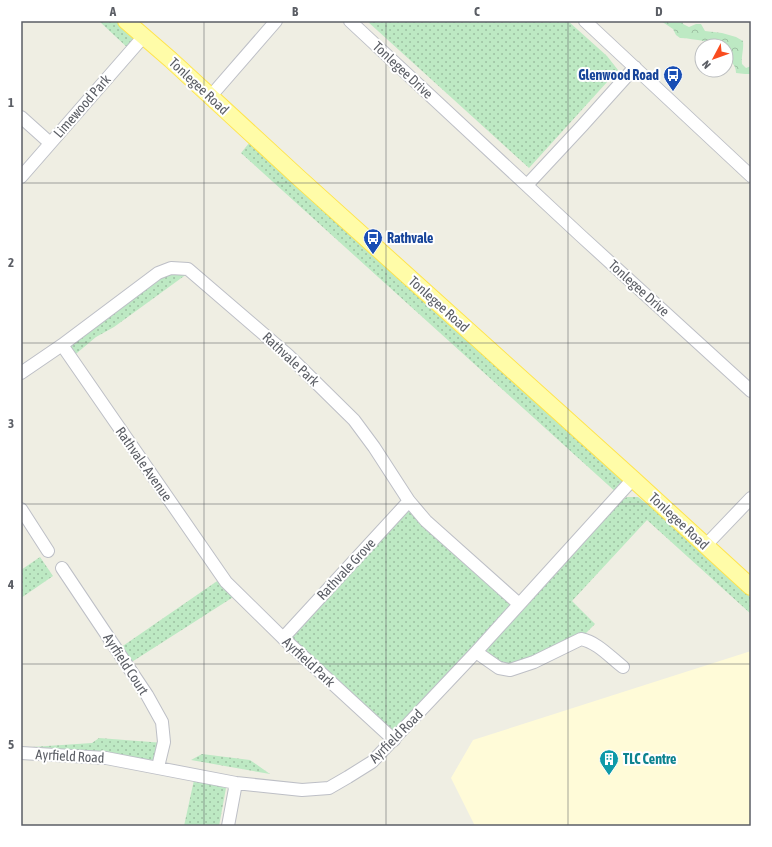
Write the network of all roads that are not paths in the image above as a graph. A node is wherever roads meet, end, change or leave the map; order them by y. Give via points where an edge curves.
1 (126, 21) edge
2 (276, 21) edge
3 (350, 21) edge
4 (585, 21) edge
5 (144, 36) junction
6 (635, 67) junction
7 (210, 97) junction
8 (21, 117) edge
9 (50, 143) junction
10 (751, 176) edge
11 (21, 177) edge
12 (527, 185) junction
13 (62, 345) junction
14 (21, 373) edge
15 (751, 391) edge
16 (633, 479) junction
17 (751, 498) edge
18 (409, 501) junction
19 (21, 509) edge
20 (705, 546) junction
21 (48, 551) dead end
22 (62, 568) dead end
23 (226, 582) joint
24 (751, 587) edge
25 (519, 604) junction
26 (283, 638) junction
27 (476, 652) junction
28 (623, 667) dead end
29 (394, 740) junction
30 (21, 754) edge
31 (158, 767) junction
32 (236, 783) junction
33 (228, 826) edge

1 - 5 main road, Tonlegee Road
2 - 7 street
3 - 12 street, Tonlegee Drive
4 - 6 street
5 - 7 main road, Tonlegee Road
5 - 9 street, Limewood Park
6 - 10 street
6 - 12 street
7 - 16 main road, Tonlegee Road
8 - 9 street
9 - 11 street, Limewood Park
12 - 15 street, Tonlegee Drive
13 - 14 street, Rathvale Park
13 - 18 street, Rathvale Park via 158,273 171,268 188,269 288,355 354,420
13 - 23 street, Rathvale Avenue
16 - 20 main road, Tonlegee Road
16 - 25 street, Ayrfield Road
17 - 20 street
18 - 25 street, Rathvale Park via 426,521
18 - 26 street, Rathvale Grove
19 - 21 street
20 - 24 main road, Tonlegee Road
22 - 31 street, Ayrfield Court via 147,695 162,722 164,742
23 - 26 street, Ayrfield Park
25 - 27 street, Ayrfield Road
26 - 29 street, Ayrfield Park
27 - 28 street via 499,668 510,670 534,662 580,639 597,645
27 - 29 street, Ayrfield Road
29 - 32 street, Ayrfield Road via 372,762 329,788 302,790
30 - 31 street, Ayrfield Road via 106,758
31 - 32 street, Ayrfield Road
32 - 33 street

